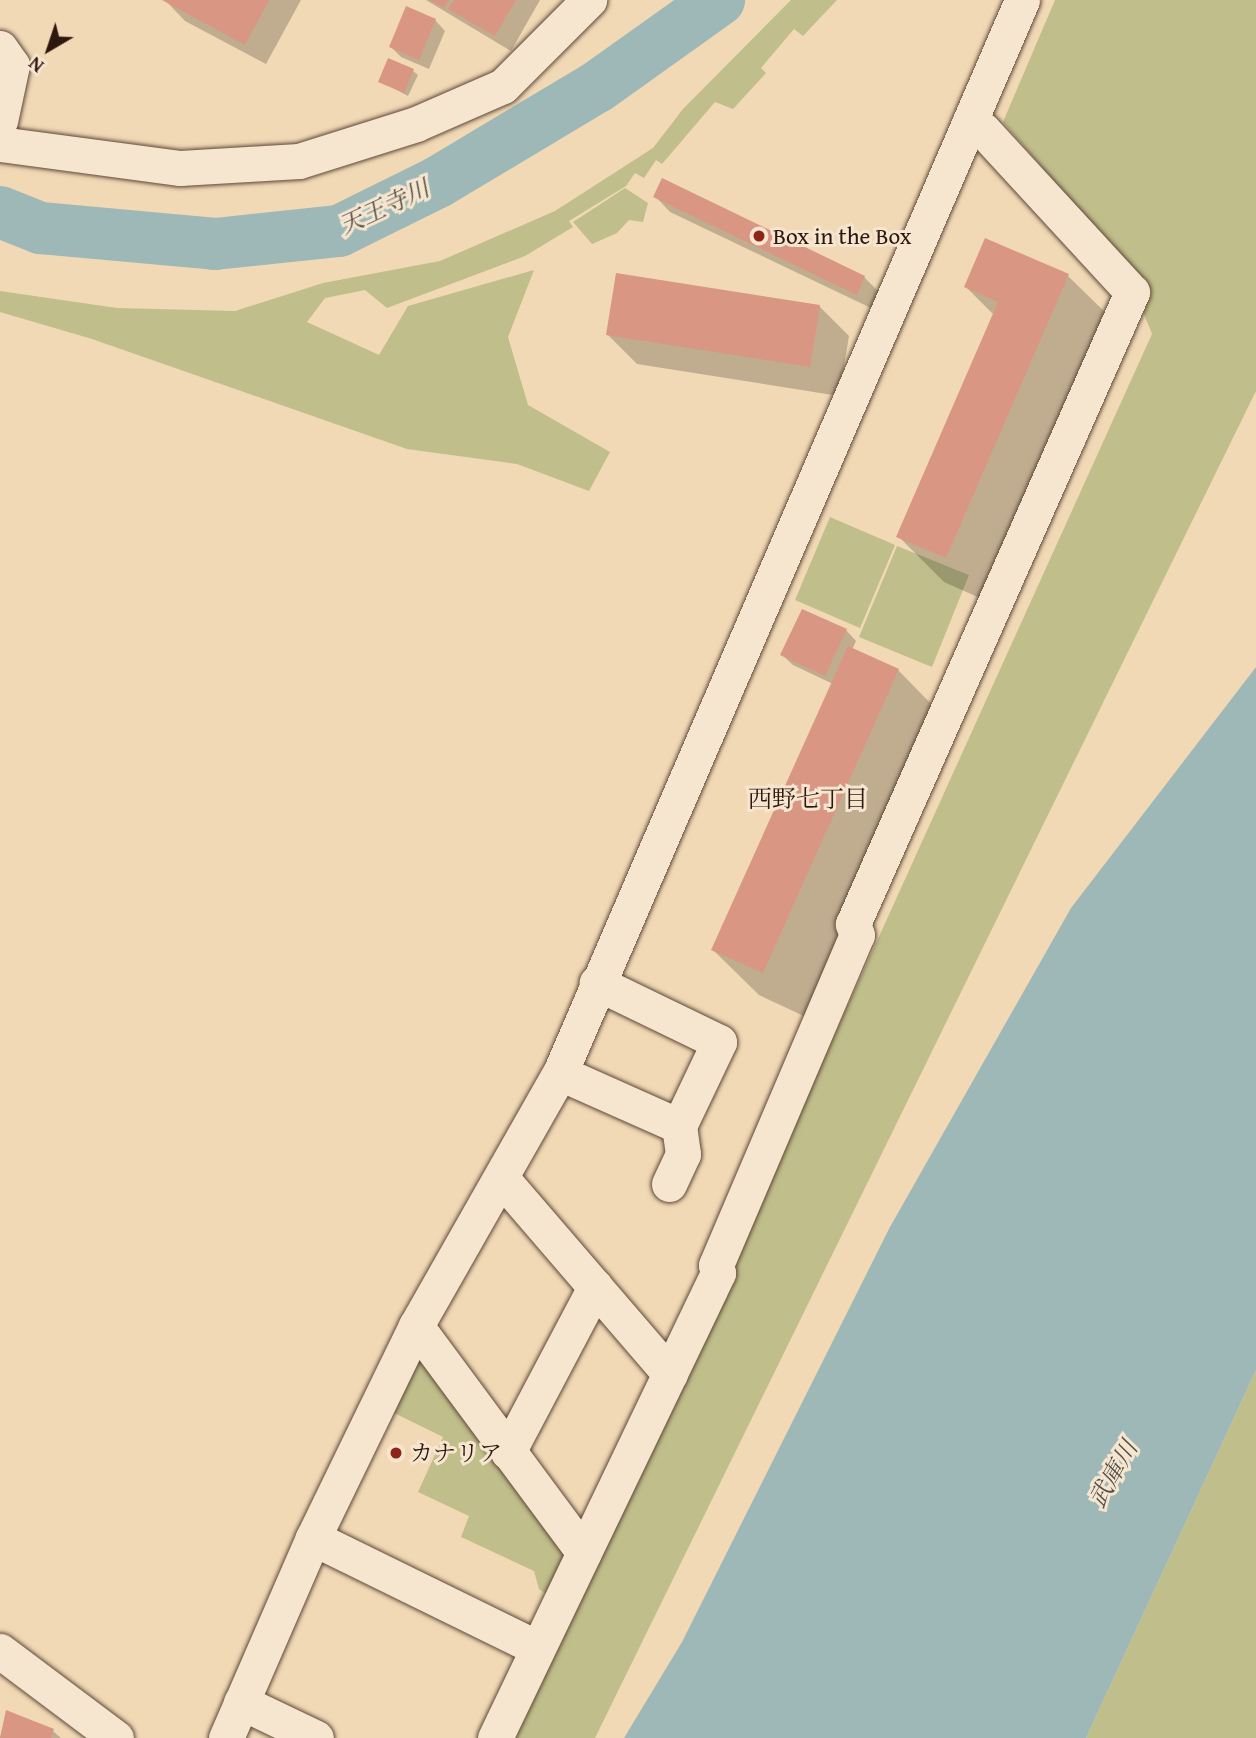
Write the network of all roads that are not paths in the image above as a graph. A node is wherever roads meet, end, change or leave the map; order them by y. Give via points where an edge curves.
1 (589, 0) edge
2 (1022, 0) edge
3 (0, 48) edge
4 (0, 121) edge
5 (970, 121) junction
6 (0, 144) edge
7 (597, 983) junction
8 (560, 1073) junction
9 (679, 1126) junction
10 (503, 1180) junction
11 (669, 1184) dead end
12 (595, 1287) junction
13 (416, 1326) junction
14 (670, 1374) junction
15 (508, 1452) junction
16 (313, 1538) junction
17 (584, 1553) junction
18 (538, 1648) junction
19 (0, 1651) edge
20 (241, 1702) junction
21 (116, 1738) edge
22 (226, 1738) edge
23 (316, 1738) edge
24 (495, 1738) edge

1 - 6 street via 503,86 416,124 299,161 180,168
2 - 5 street
3 - 4 street via 12,65
5 - 7 street via 626,926
5 - 14 street via 1132,292 853,924 857,935 716,1265 718,1273
7 - 8 street
7 - 9 street via 719,1042
8 - 9 street
8 - 10 street
9 - 11 street via 683,1154
10 - 12 street
10 - 13 street
12 - 14 street
12 - 15 street via 545,1409
13 - 15 street
13 - 16 street
14 - 17 street
15 - 17 street
16 - 18 street
16 - 20 street
17 - 18 street
18 - 24 street
19 - 21 street
20 - 22 street
20 - 23 street

